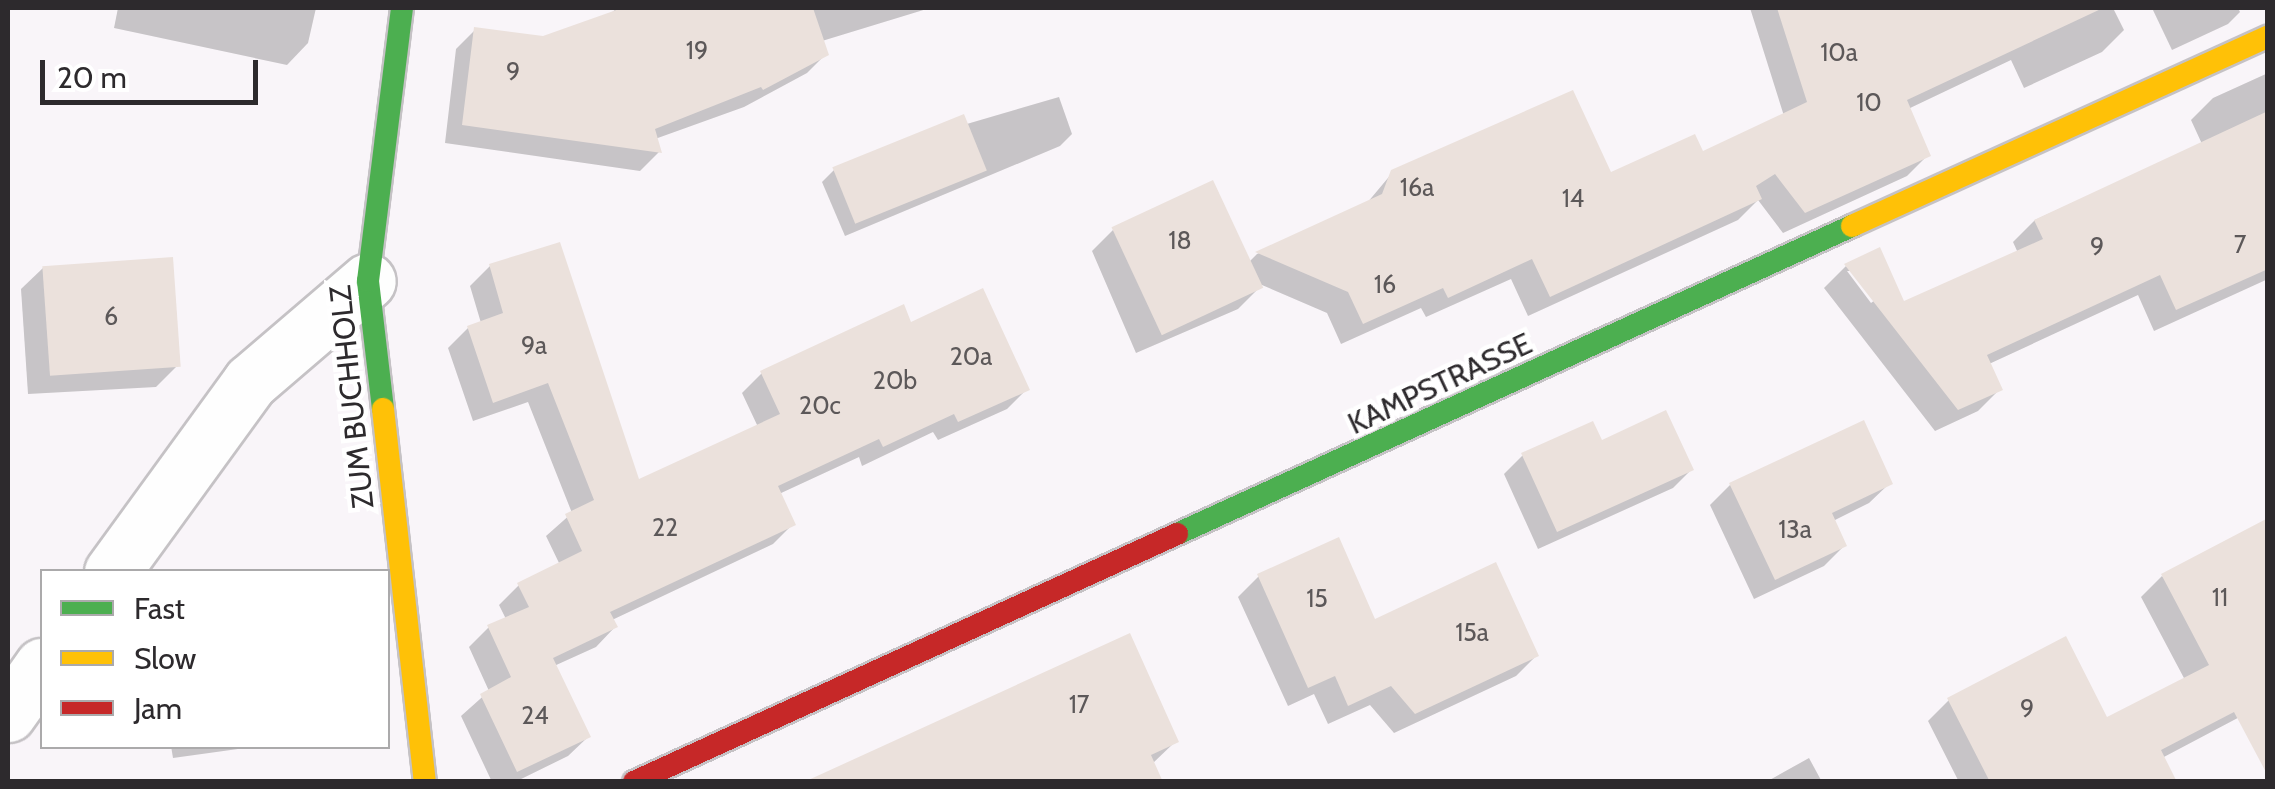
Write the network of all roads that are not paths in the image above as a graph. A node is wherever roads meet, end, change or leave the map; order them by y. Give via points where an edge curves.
1 (402, 8) edge
2 (2268, 36) edge
3 (368, 281) junction
4 (114, 569) edge
5 (40, 669) edge
6 (8, 714) edge
7 (425, 782) edge
8 (634, 782) edge

1 - 3 street, ZUM BUCHHOLZ
2 - 8 street, KAMPSTRASSE
3 - 4 street via 250,382
3 - 7 street, ZUM BUCHHOLZ
5 - 6 street

